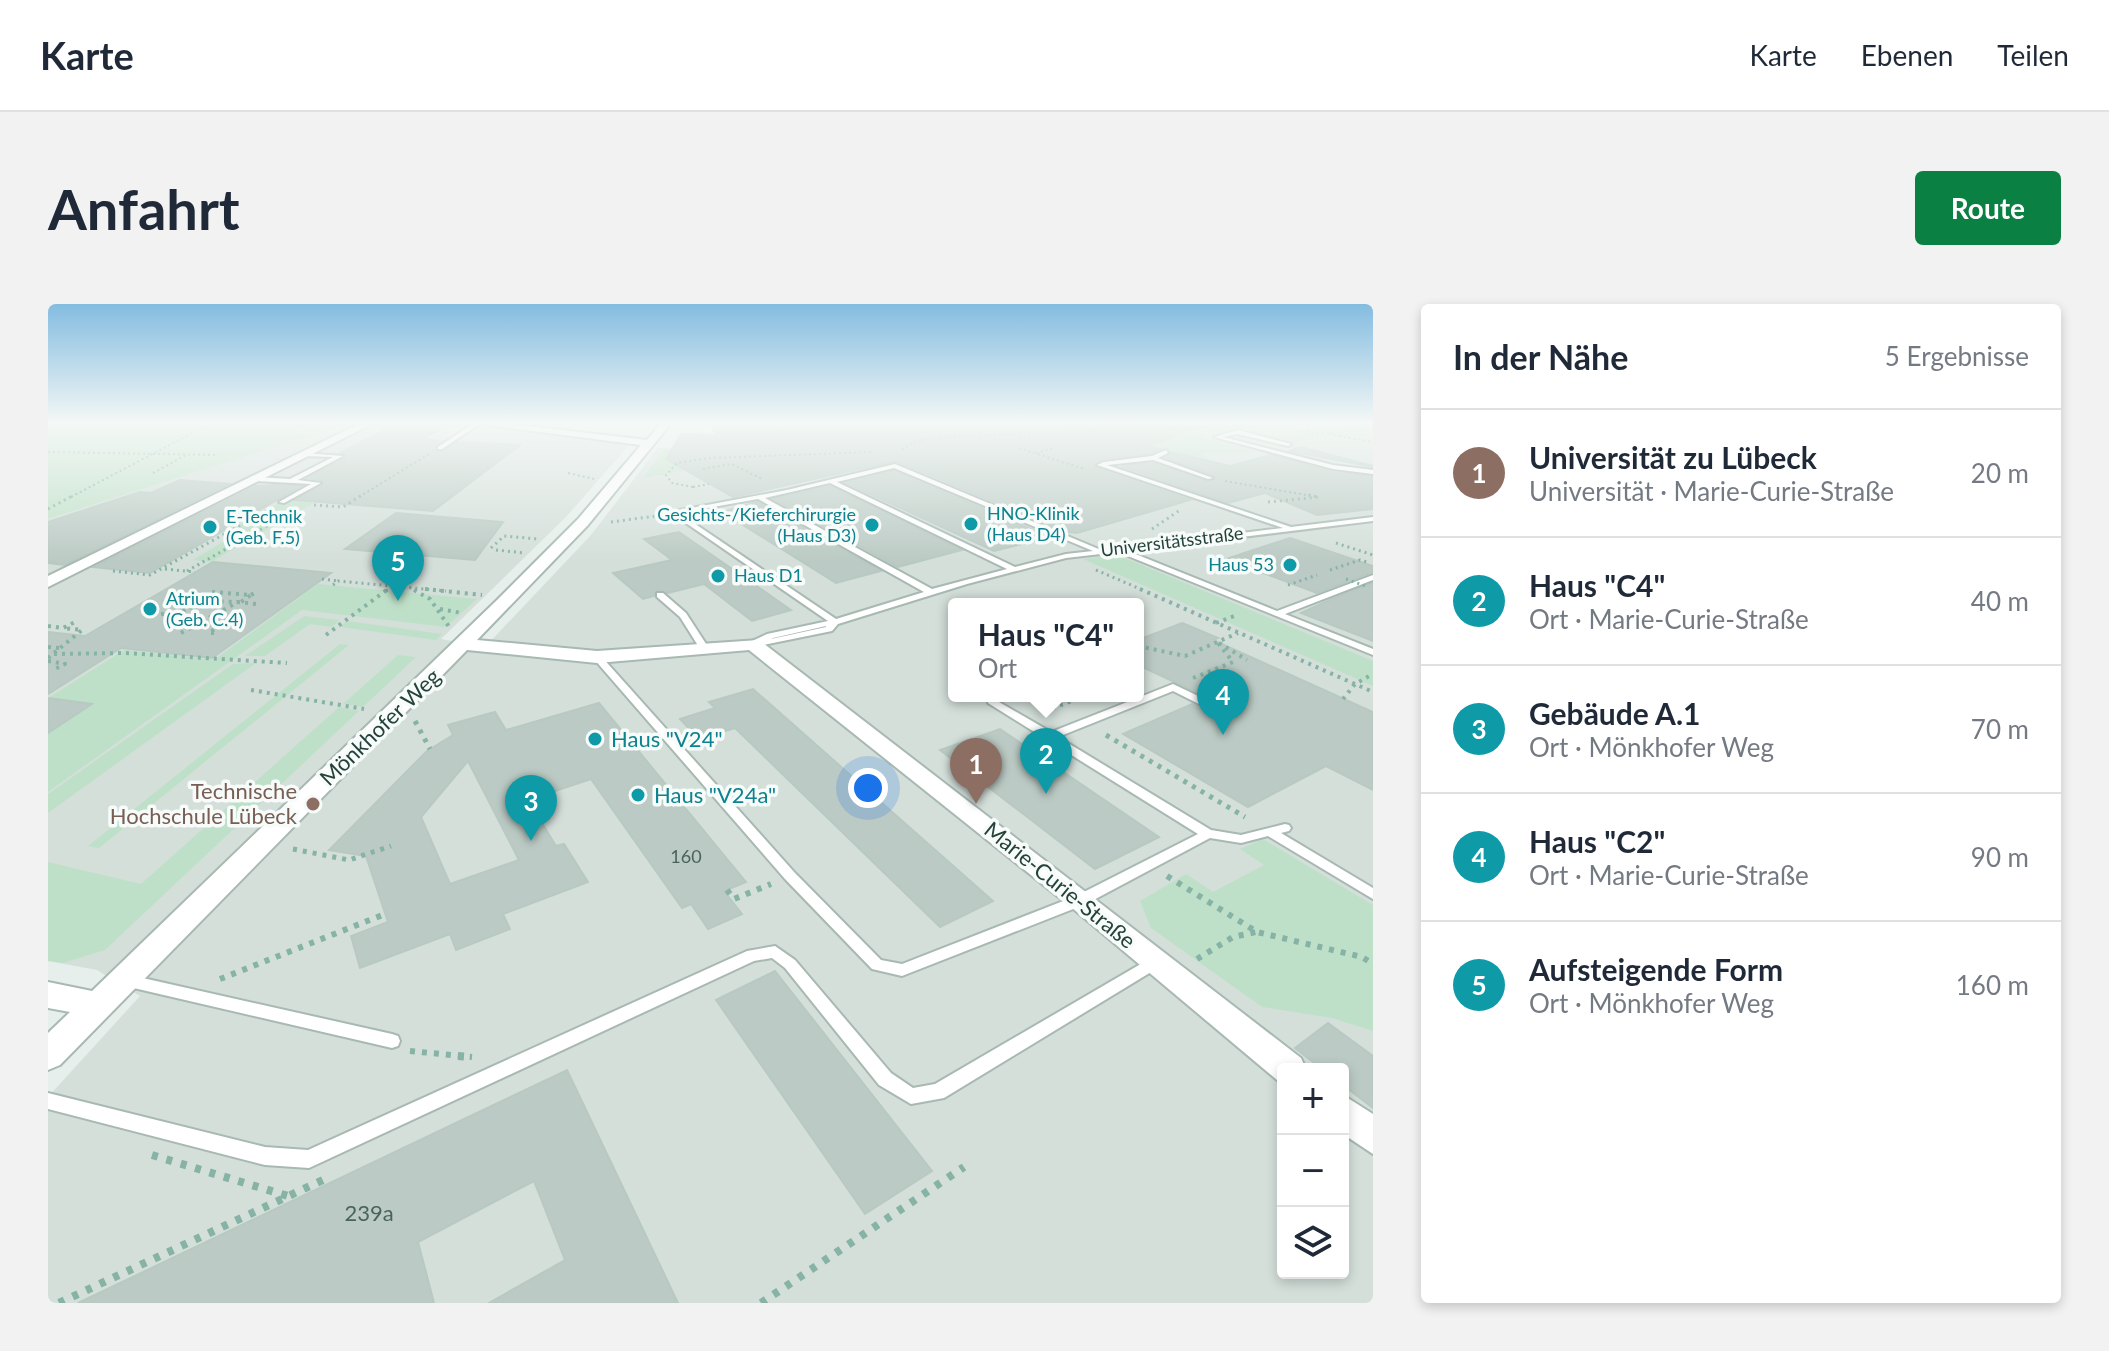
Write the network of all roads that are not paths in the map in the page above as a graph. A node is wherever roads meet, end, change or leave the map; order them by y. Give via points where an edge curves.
1 (276, 469) edge
2 (315, 469) edge
3 (627, 469) edge
4 (884, 469) edge
5 (901, 469) edge
6 (1111, 469) edge
7 (1183, 469) edge
8 (1210, 478) road end
9 (256, 479) junction
10 (291, 481) junction
11 (830, 481) junction
12 (759, 497) junction
13 (282, 502) road end
14 (1373, 519) edge
15 (1291, 528) junction
16 (1114, 548) junction
17 (1098, 550) junction
18 (1016, 570) junction
19 (1373, 577) edge
20 (48, 582) edge
21 (931, 592) junction
22 (660, 595) dead end
23 (1276, 614) junction
24 (835, 622) junction
25 (457, 637) junction
26 (753, 644) junction
27 (705, 650) junction
28 (1373, 652) edge
29 (597, 657) junction
30 (1144, 699) edge
31 (994, 702) edge
32 (1135, 702) edge
33 (1213, 707) dead end
34 (1051, 736) junction
35 (1285, 828) dead end
36 (1270, 832) junction
37 (1208, 834) junction
38 (1373, 894) edge
39 (1081, 900) junction
40 (1164, 969) junction
41 (122, 979) junction
42 (48, 995) edge
43 (97, 1005) junction
44 (392, 1041) road end
45 (48, 1055) edge
46 (1282, 1063) edge
47 (48, 1101) edge
48 (1349, 1117) edge
49 (1373, 1136) edge

1 - 9 street
2 - 10 lane
3 - 25 street, Mönkhofer Weg via 583,522
4 - 11 lane
5 - 17 lane
6 - 15 lane
7 - 8 lane
9 - 10 lane
9 - 20 street
10 - 13 lane via 318,483
11 - 12 lane
11 - 18 lane
12 - 21 lane
12 - 24 lane via 673,512
14 - 15 lane, Universitätsstraße
15 - 16 lane, Universitätsstraße
16 - 17 lane, Universitätsstraße
16 - 23 lane
17 - 18 lane, Universitätsstraße
18 - 21 lane, Universitätsstraße
19 - 23 lane
21 - 24 lane, Universitätsstraße
22 - 27 lane via 683,615
23 - 28 lane
24 - 26 lane, Universitätsstraße via 829,629
25 - 29 street, Universitätsstraße
25 - 41 street, Mönkhofer Weg
26 - 27 street, Universitätsstraße
26 - 39 street, Marie-Curie-Straße
27 - 29 street, Universitätsstraße
29 - 39 lane via 790,876 877,965 902,970
30 - 33 lane via 1173,687
31 - 34 lane
32 - 34 lane
34 - 37 lane
35 - 36 lane
36 - 37 lane via 1241,839
36 - 38 lane
37 - 39 lane
39 - 40 street, Marie-Curie-Straße
40 - 46 street, Marie-Curie-Straße
40 - 47 lane via 938,1092 911,1096 885,1079 775,952 752,955 309,1159 265,1156
41 - 43 street, Mönkhofer Weg
41 - 44 lane
42 - 43 street
43 - 45 street, Mönkhofer Weg
48 - 49 street

